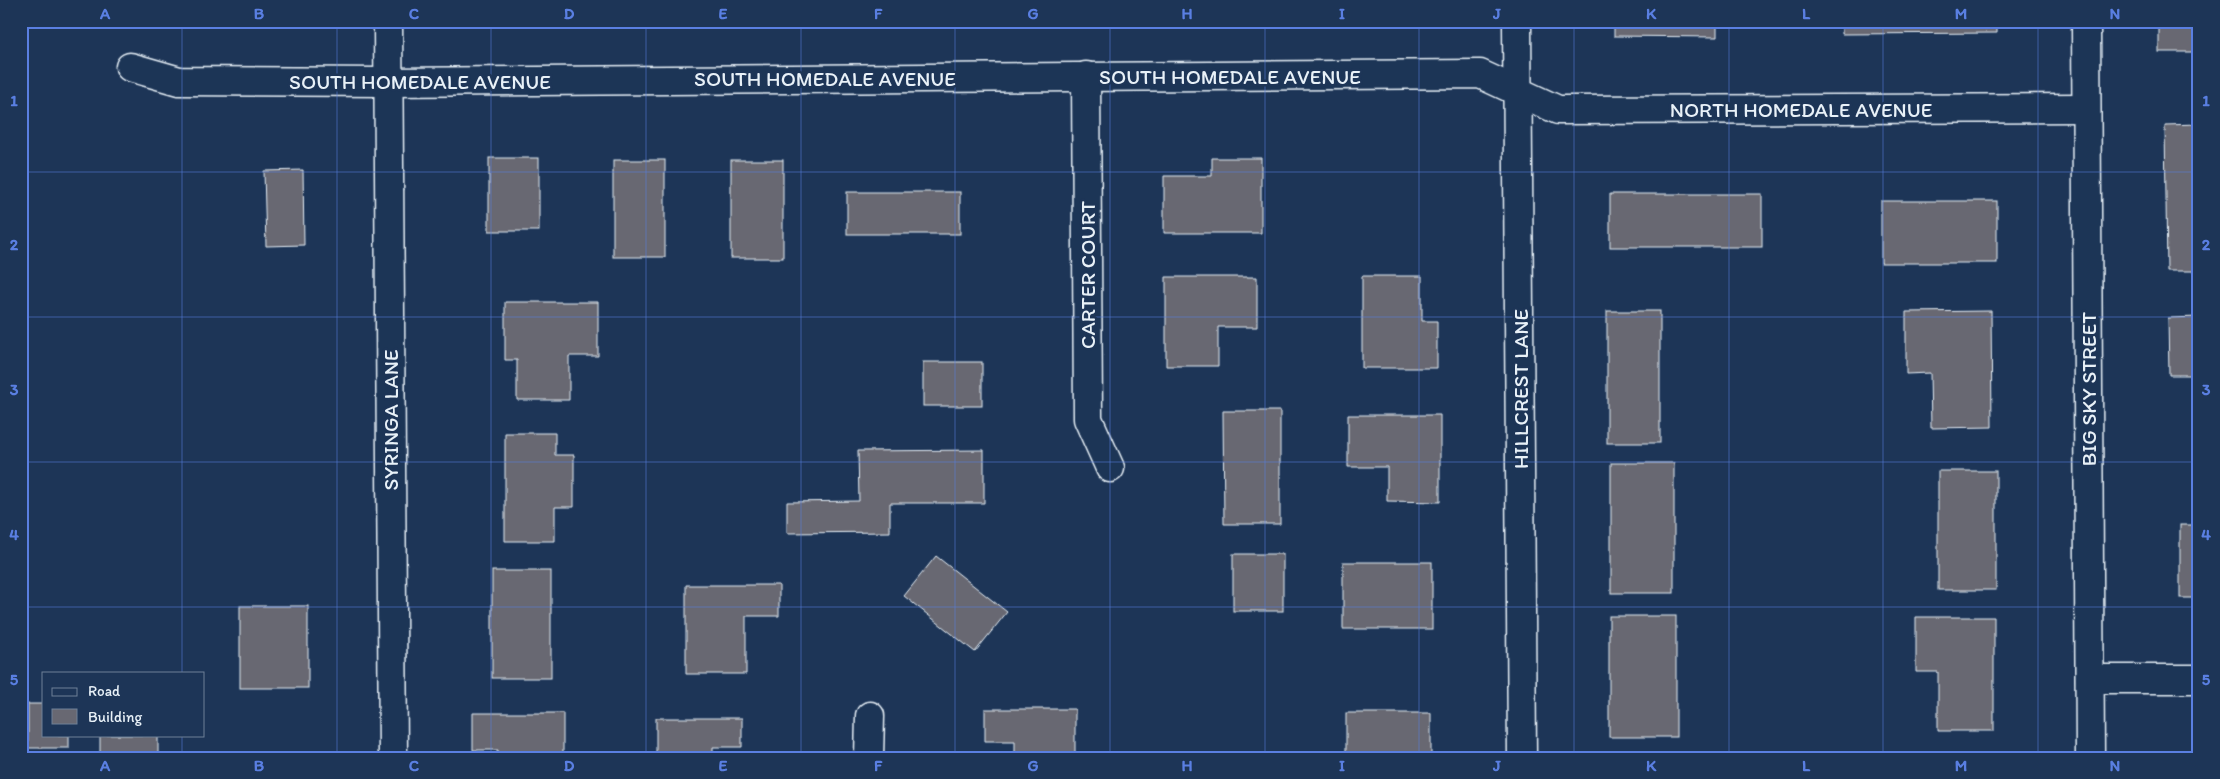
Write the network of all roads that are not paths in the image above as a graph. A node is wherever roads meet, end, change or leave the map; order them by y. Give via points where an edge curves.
1 (388, 21) edge
2 (1517, 21) edge
3 (2086, 21) edge
4 (130, 67) dead end
5 (1086, 76) junction
6 (388, 82) junction
7 (1519, 92) junction
8 (2086, 108) junction
9 (1110, 468) dead end
10 (2090, 679) junction
11 (2199, 679) edge
12 (870, 716) dead end
13 (393, 758) edge
14 (870, 758) edge
15 (1522, 758) edge
16 (2090, 758) edge

1 - 6 street, SYRINGA LANE
2 - 7 street, HILLCREST LANE
3 - 8 street, BIG SKY STREET
4 - 6 street, SOUTH HOMEDALE AVENUE via 179,81
5 - 6 street, SOUTH HOMEDALE AVENUE
5 - 7 street, SOUTH HOMEDALE AVENUE via 1480,74
5 - 9 street, CARTER COURT via 1088,419
6 - 13 street, SYRINGA LANE
7 - 8 street, NORTH HOMEDALE AVENUE via 1558,110
7 - 15 street, HILLCREST LANE
8 - 10 street, BIG SKY STREET
10 - 11 street
10 - 16 street, BIG SKY STREET
12 - 14 street

